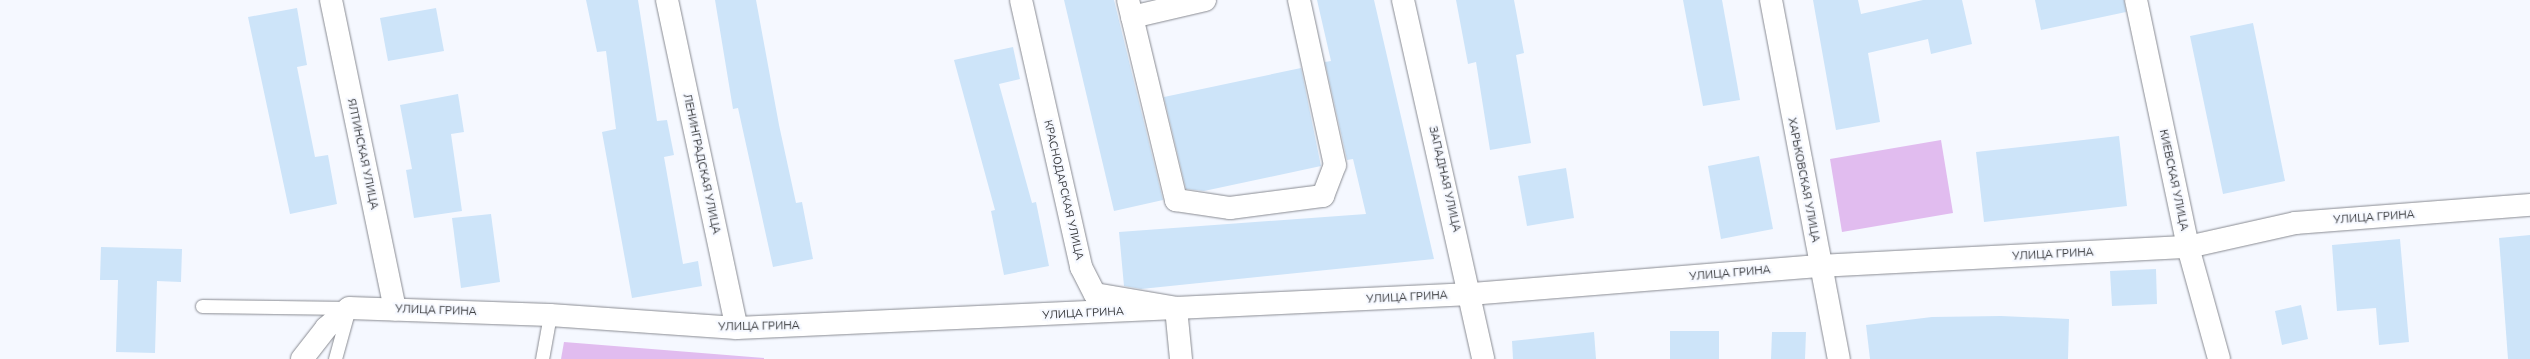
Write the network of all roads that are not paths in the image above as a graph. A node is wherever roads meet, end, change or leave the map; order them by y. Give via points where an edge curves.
1 (331, 0) edge
2 (667, 0) edge
3 (1021, 0) edge
4 (1205, 0) edge
5 (1299, 0) edge
6 (1404, 0) edge
7 (1770, 0) edge
8 (2136, 0) edge
9 (1130, 9) edge
10 (2530, 205) edge
11 (2188, 247) junction
12 (1820, 266) junction
13 (1471, 294) junction
14 (202, 306) dead end
15 (349, 308) junction
16 (1176, 308) junction
17 (395, 309) junction
18 (550, 315) junction
19 (737, 328) junction
20 (302, 359) edge
21 (335, 359) edge
22 (542, 359) edge
23 (1180, 359) edge
24 (1483, 359) edge
25 (1839, 359) edge
26 (2219, 359) edge

1 - 17 street, ЯЛТИНСКАЯ УЛИЦА
2 - 19 street, ЛЕНИНГРАДСКАЯ УЛИЦА
3 - 16 street, КРАСНОДАРСКАЯ УЛИЦА via 1085,274 1095,294
4 - 9 street
5 - 9 street via 1335,165 1324,196 1230,208 1176,200
6 - 13 street, ЗАПАДНАЯ УЛИЦА
7 - 12 street, ХАРЬКОВСКАЯ УЛИЦА
8 - 11 street, КИЕВСКАЯ УЛИЦА
10 - 11 street, УЛИЦА ГРИНА via 2295,223
11 - 12 street, УЛИЦА ГРИНА
11 - 26 street, КИЕВСКАЯ УЛИЦА
12 - 13 street, УЛИЦА ГРИНА
12 - 25 street, ХАРЬКОВСКАЯ УЛИЦА
13 - 16 street, УЛИЦА ГРИНА
13 - 24 street, ЗАПАДНАЯ УЛИЦА
14 - 15 lane
15 - 17 street, УЛИЦА ГРИНА
15 - 20 street via 326,328
15 - 21 lane
16 - 19 street, УЛИЦА ГРИНА
16 - 23 street
17 - 18 street, УЛИЦА ГРИНА
18 - 19 street, УЛИЦА ГРИНА
18 - 22 lane

